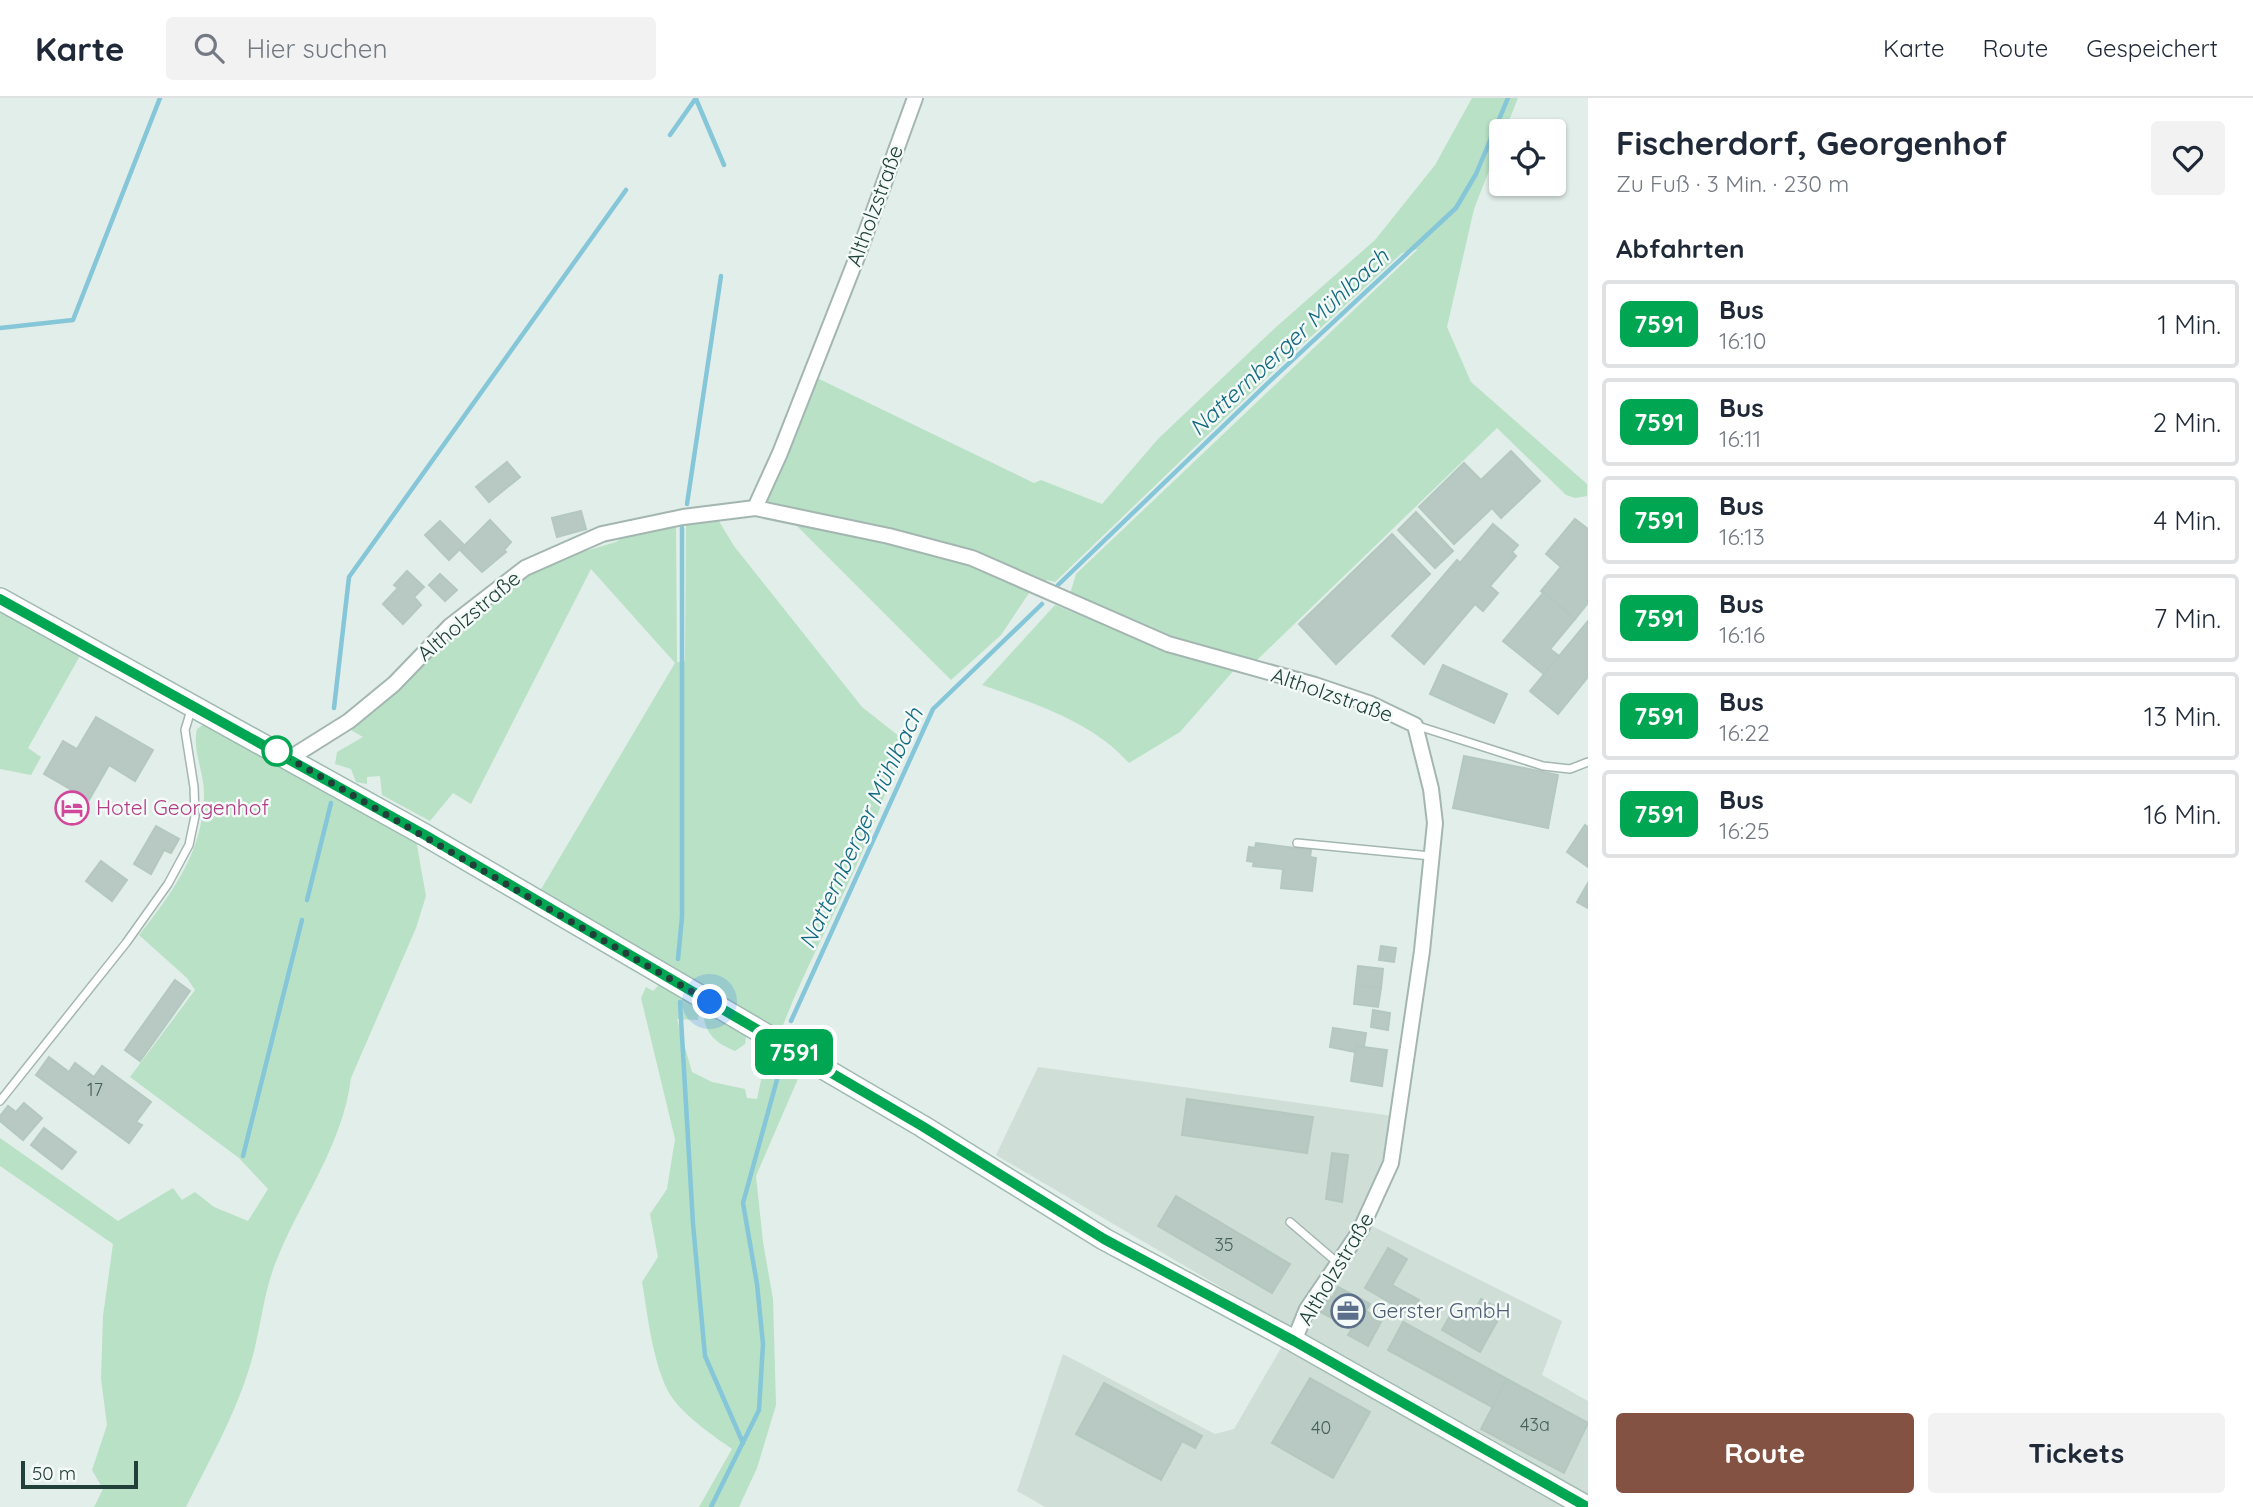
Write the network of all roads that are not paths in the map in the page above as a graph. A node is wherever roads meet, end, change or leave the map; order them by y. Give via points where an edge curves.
1 (915, 98) edge
2 (755, 508) junction
3 (0, 599) edge
4 (192, 706) junction
5 (1415, 724) junction
6 (290, 758) junction
7 (1588, 762) edge
8 (1297, 843) dead end
9 (1431, 856) junction
10 (0, 1101) edge
11 (1290, 1222) dead end
12 (1339, 1264) junction
13 (1294, 1341) junction
14 (1587, 1507) edge

1 - 2 street, Altholzstraße via 854,264
2 - 5 street, Altholzstraße via 972,558 1168,644 1326,689
2 - 6 street, Altholzstraße via 602,534 525,568 450,625 394,684 349,721
3 - 4 street, Altholzstraße
4 - 6 street, Altholzstraße
4 - 10 lane via 185,730 195,816 188,845 168,884 126,943
5 - 7 lane via 1543,766 1570,769
5 - 9 street, Altholzstraße via 1431,789 1435,823
6 - 13 street, Altholzstraße via 922,1126 1104,1239
8 - 9 lane
9 - 12 street, Altholzstraße via 1391,1163 1374,1206
11 - 12 lane
12 - 13 street, Altholzstraße via 1307,1309
13 - 14 street, Altholzstraße

